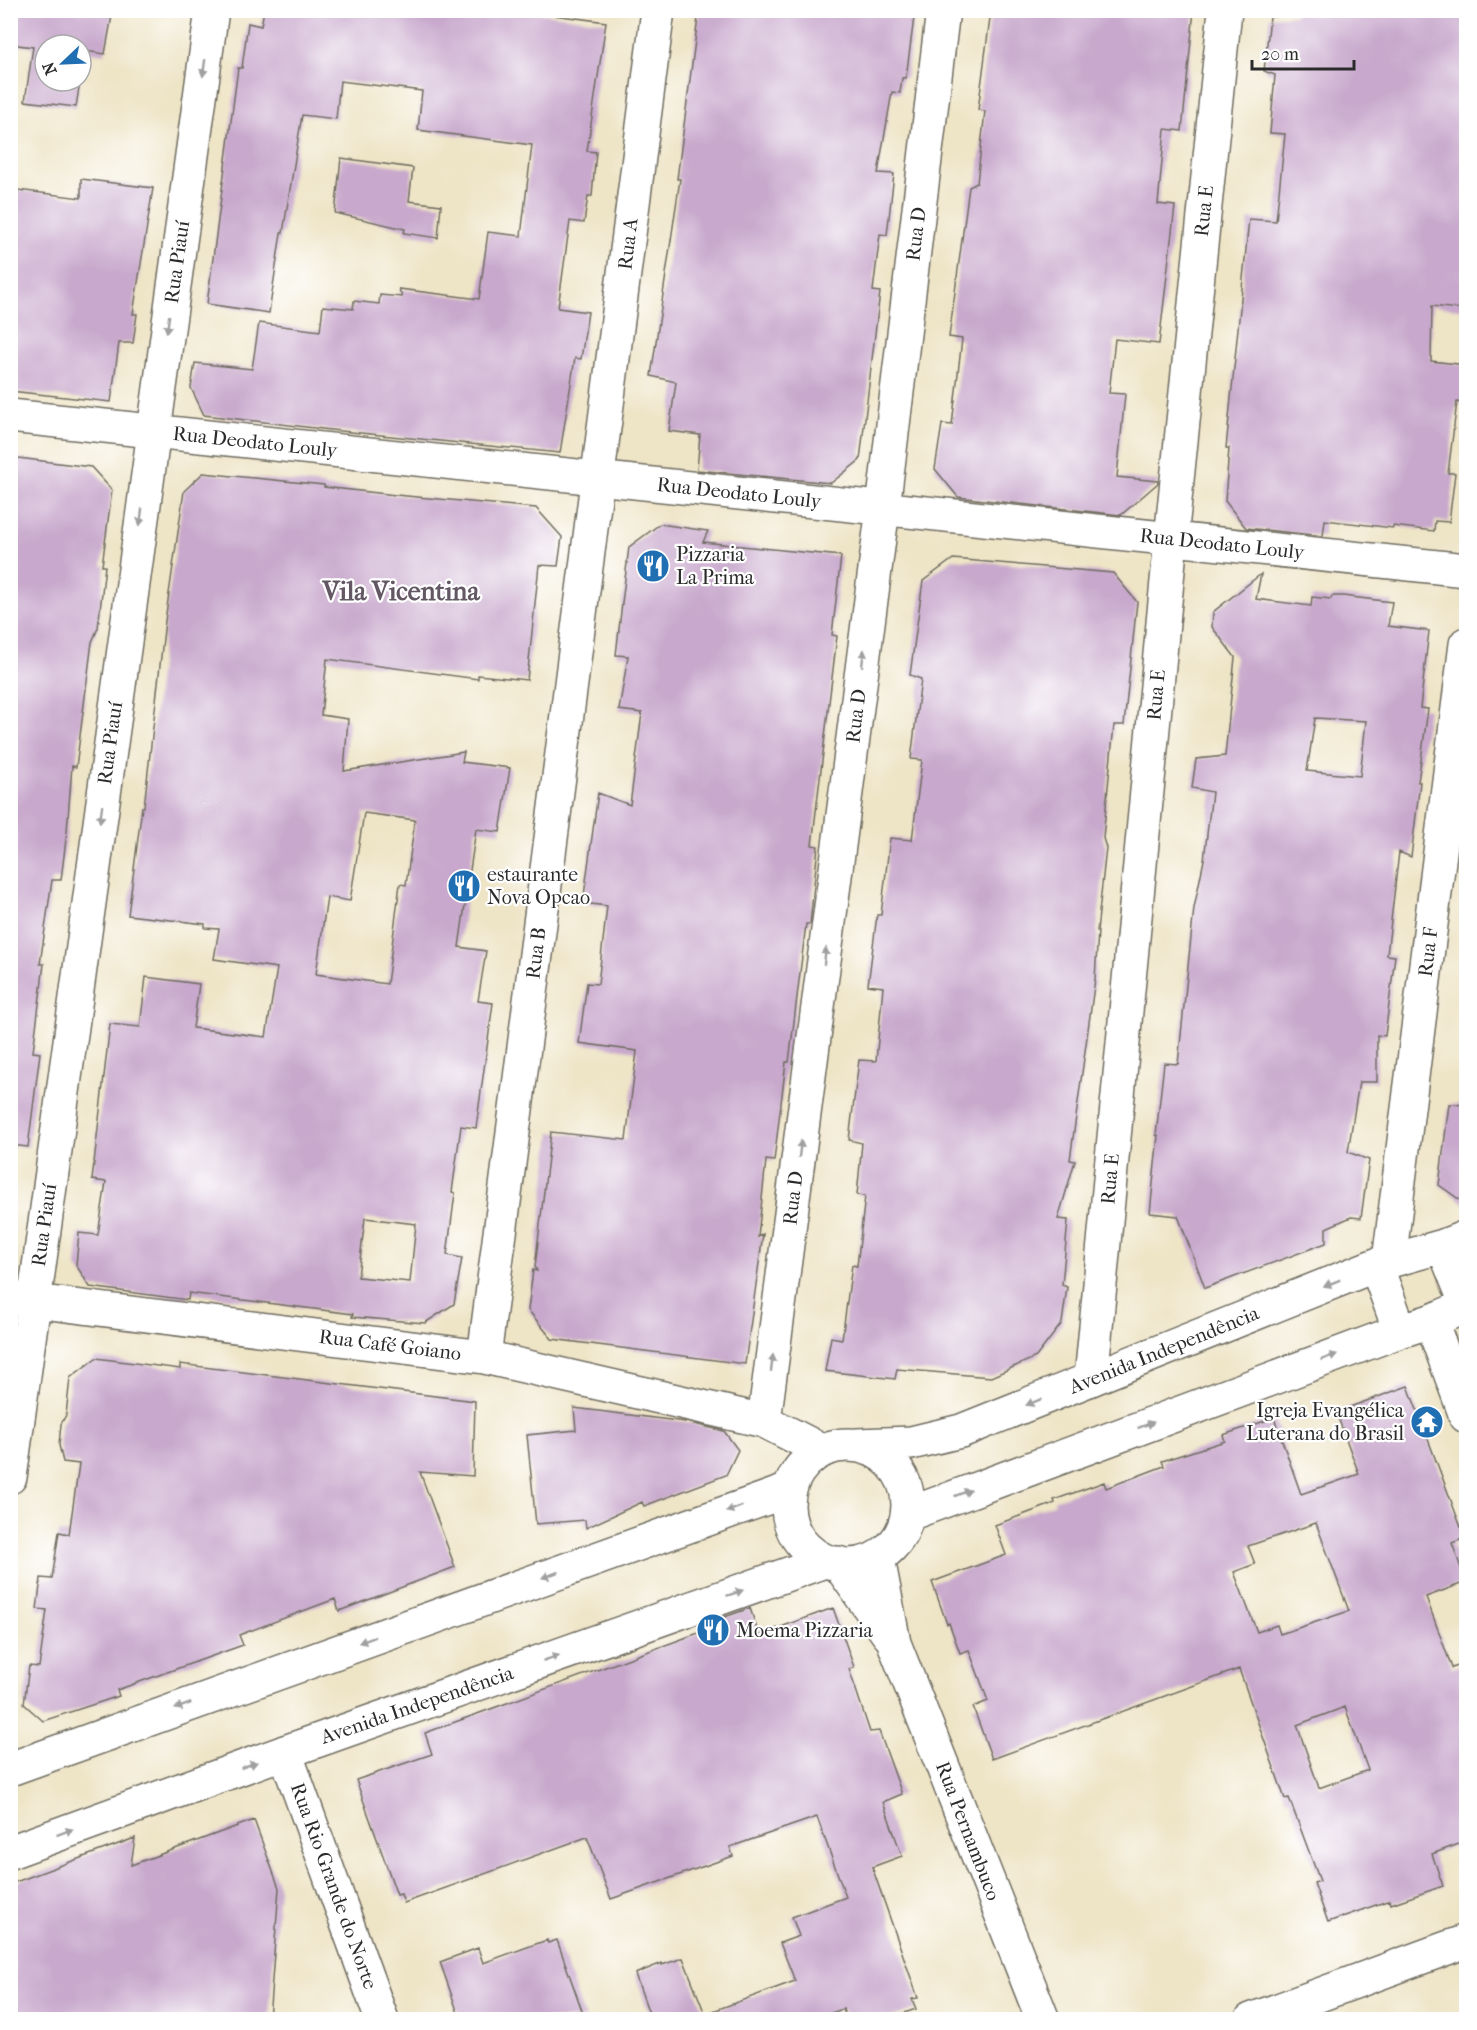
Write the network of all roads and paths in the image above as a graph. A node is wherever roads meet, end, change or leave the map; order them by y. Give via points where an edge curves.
1 (212, 10) edge
2 (658, 10) edge
3 (944, 10) edge
4 (1225, 10) edge
5 (10, 416) edge
6 (153, 431) junction
7 (597, 478) junction
8 (883, 508) junction
9 (1171, 539) junction
10 (1467, 570) edge
11 (1467, 644) edge
12 (1455, 1241) edge
13 (1383, 1263) junction
14 (22, 1299) edge
15 (1467, 1305) edge
16 (1431, 1321) junction
17 (1400, 1330) junction
18 (484, 1357) junction
19 (1091, 1379) junction
20 (1467, 1416) edge
21 (764, 1421) junction
22 (857, 1445) junction
23 (821, 1450) junction
24 (10, 1477) edge
25 (789, 1490) junction
26 (909, 1514) junction
27 (878, 1558) junction
28 (831, 1562) junction
29 (894, 1643) junction
30 (285, 1752) junction
31 (10, 1769) edge
32 (10, 1852) edge
33 (1467, 1941) edge
34 (382, 2019) edge
35 (1042, 2019) edge
36 (1251, 2019) edge

1 -> 6 street, Rua Piauí
2 - 7 street, Rua A
3 - 8 street, Rua D
4 - 9 street, Rua E
5 - 6 street, Rua Deodato Louly
6 - 7 street, Rua Deodato Louly
6 -> 14 street, Rua Piauí
7 - 8 street, Rua Deodato Louly
7 - 18 street, Rua B
8 - 9 street, Rua Deodato Louly
21 -> 8 street, Rua D
9 - 10 street, Rua Deodato Louly
9 - 19 street, Rua E
11 - 13 street, Rua F
12 - 13 street, Avenida Independência
12 - 15 street
13 - 17 street
13 -> 19 street, Avenida Independência
14 - 18 street, Rua Café Goiano
14 - 24 street, Rua Piauí
15 - 16 street
16 - 17 street
16 - 20 street
26 -> 17 street
18 - 21 street, Rua Café Goiano
19 -> 22 street, Avenida Independência via 961,1431 911,1443
21 - 23 street, Rua Café Goiano
22 - 23 street
22 - 26 street via 886,1457 905,1483
23 - 25 street via 801,1467
25 - 28 street via 789,1518 802,1544
25 -> 31 street
26 - 27 street via 898,1539
27 - 28 street via 852,1566
27 - 29 street, Rua Pernambuco
28 - 29 street, Rua Pernambuco
30 -> 28 street, Avenida Independência
29 - 35 street, Rua Pernambuco
32 -> 30 street, Avenida Independência
30 - 34 street, Rua Rio Grande do Norte
33 - 36 street

